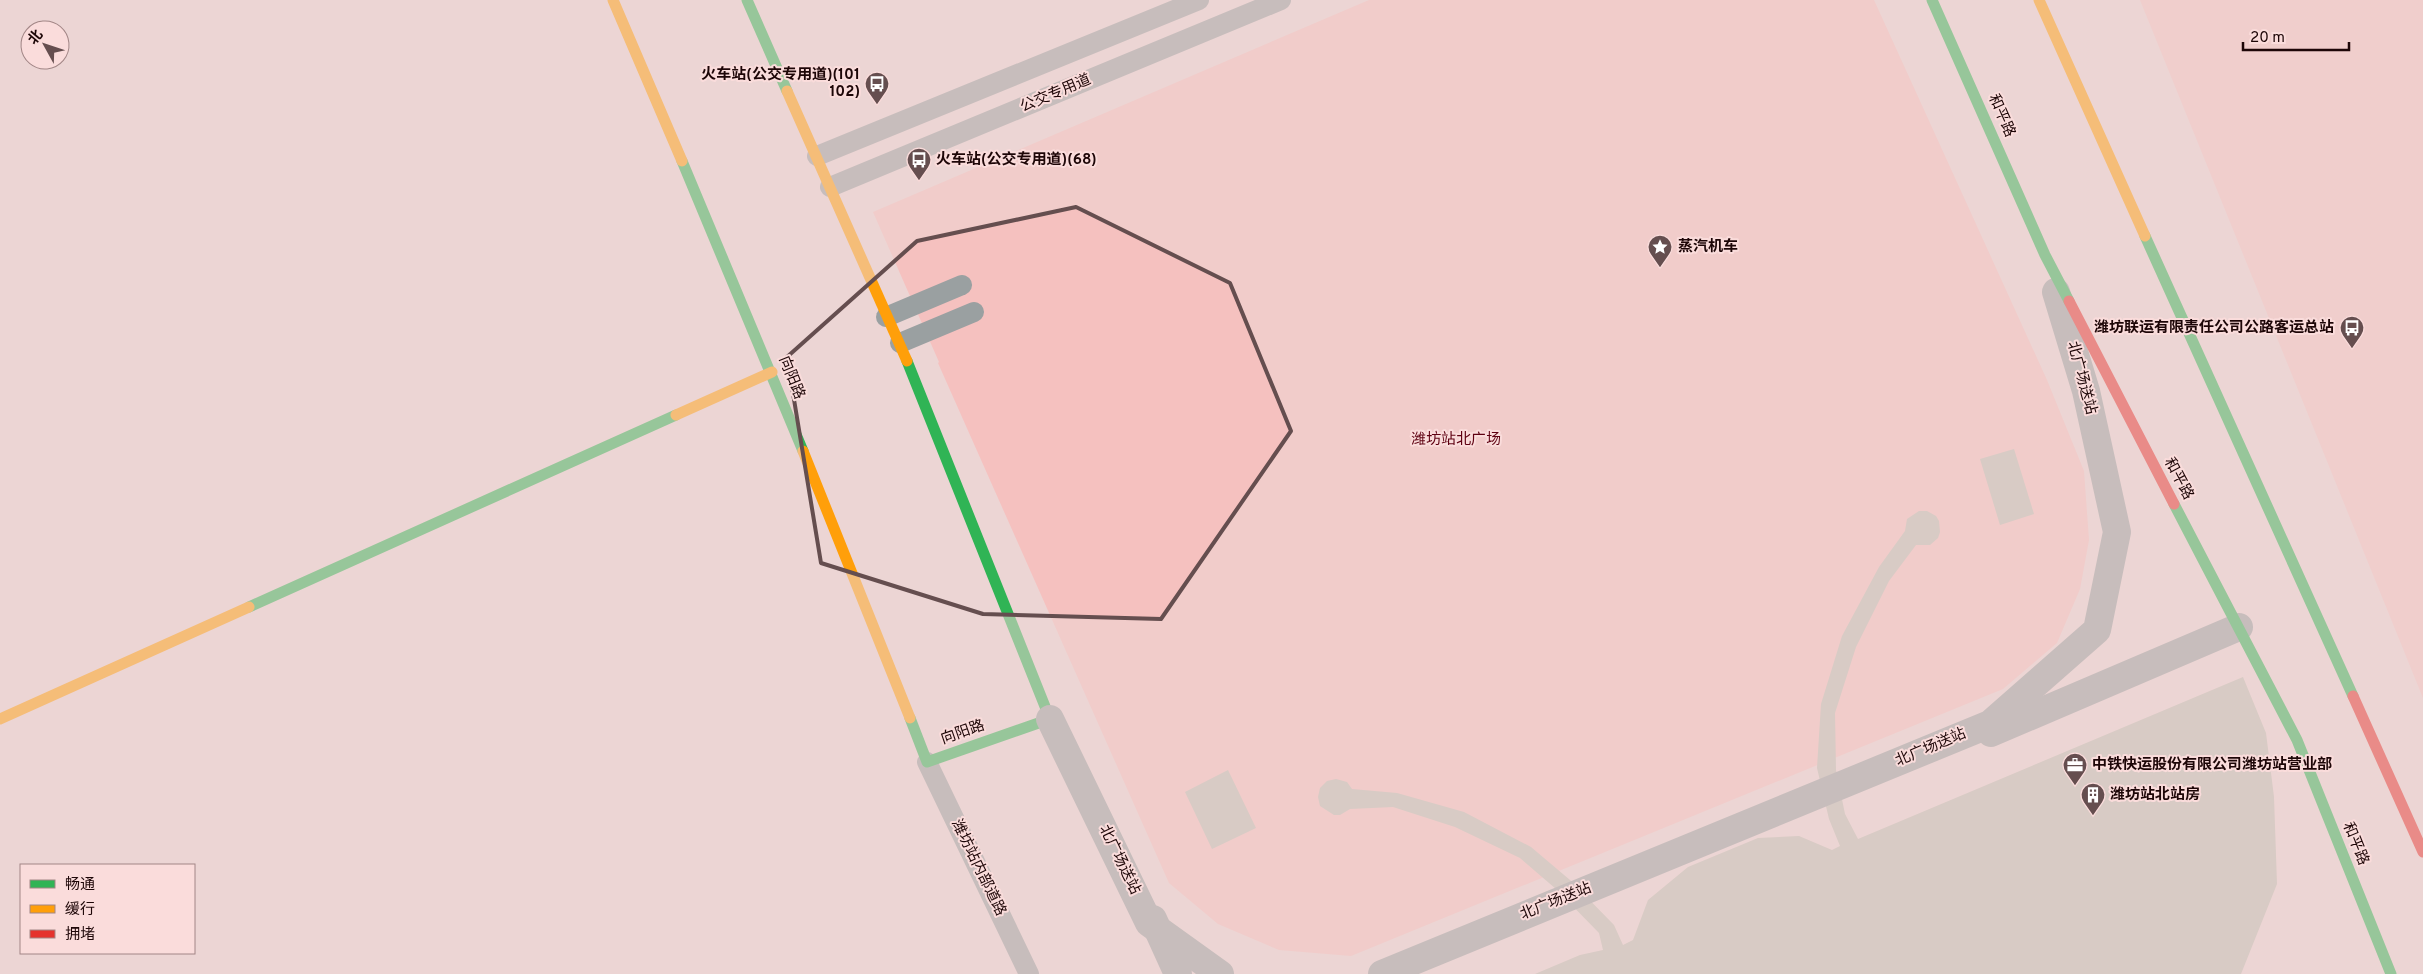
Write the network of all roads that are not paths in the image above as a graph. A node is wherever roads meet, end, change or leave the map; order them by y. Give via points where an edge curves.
1 (614, 0) edge
2 (747, 0) edge
3 (1199, 0) edge
4 (1281, 0) edge
5 (1932, 0) edge
6 (2039, 0) edge
7 (817, 156) junction
8 (830, 187) junction
9 (2045, 255) junction
10 (962, 286) dead end
11 (974, 312) dead end
12 (886, 317) junction
13 (900, 343) junction
14 (772, 372) junction
15 (2239, 627) junction
16 (0, 719) edge
17 (1050, 719) junction
18 (926, 762) junction
19 (2423, 852) edge
20 (1029, 974) edge
21 (1178, 974) edge
22 (1220, 974) edge
23 (1382, 974) edge
24 (1426, 974) edge
25 (2392, 974) edge

1 - 14 street, 向阳路
2 - 7 street
3 - 7 lane
4 - 8 lane, 公交专用道
5 - 9 street, 和平路
6 - 19 street
7 - 8 street
8 - 12 street
9 - 15 street, 和平路
9 - 23 street, 北广场送站 via 2086,390 2117,532 2097,630 1990,724
10 - 12 lane
11 - 13 lane
12 - 13 street
13 - 17 street
14 - 16 street
14 - 18 street, 向阳路
15 - 24 street
15 - 25 street, 和平路 via 2297,740
17 - 18 street, 向阳路
17 - 21 street via 1066,726
17 - 22 street, 北广场送站, bridge via 1149,923
18 - 20 lane, 潍坊站内部道路

